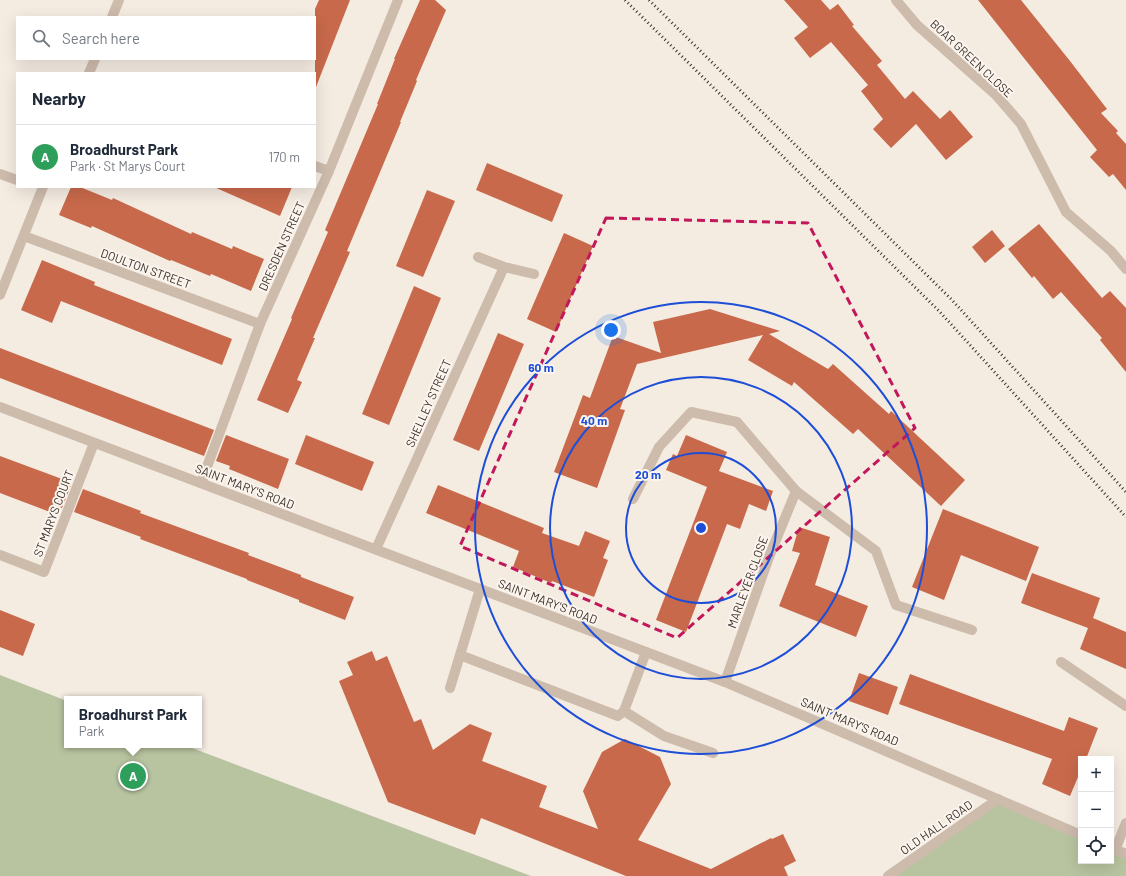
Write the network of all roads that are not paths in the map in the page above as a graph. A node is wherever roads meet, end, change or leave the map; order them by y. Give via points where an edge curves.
1 (119, 0) edge
2 (398, 0) edge
3 (896, 0) edge
4 (112, 16) edge
5 (95, 60) edge
6 (89, 72) edge
7 (316, 166) edge
8 (329, 171) junction
9 (0, 174) edge
10 (16, 180) edge
11 (40, 188) edge
12 (24, 236) junction
13 (478, 257) dead end
14 (504, 267) junction
15 (1126, 269) edge
16 (534, 274) dead end
17 (0, 295) edge
18 (260, 324) junction
19 (0, 407) edge
20 (94, 443) junction
21 (201, 483) junction
22 (796, 491) junction
23 (633, 499) dead end
24 (376, 549) junction
25 (0, 555) edge
26 (480, 589) junction
27 (972, 630) dead end
28 (646, 652) junction
29 (460, 656) junction
30 (1061, 662) dead end
31 (725, 682) junction
32 (450, 688) dead end
33 (1126, 706) edge
34 (624, 711) junction
35 (713, 754) dead end
36 (998, 799) junction
37 (1126, 823) edge
38 (1078, 834) edge
39 (1114, 847) edge
40 (1114, 849) edge
41 (1126, 854) edge
42 (888, 876) edge

1 - 4 street
2 - 8 street, DRESDEN STREET
3 - 15 street, BOAR GREEN CLOSE via 917,25 996,95 1021,124 1066,212 1111,251
5 - 6 street
7 - 8 street
8 - 18 street, DRESDEN STREET
9 - 10 street
11 - 12 street
12 - 17 street
12 - 18 street, DOULTON STREET
13 - 14 street
14 - 16 street
14 - 24 street, SHELLEY STREET
18 - 21 street, DRESDEN STREET
19 - 20 street, SAINT MARY'S ROAD
20 - 21 street, SAINT MARY'S ROAD
20 - 25 street, ST MARYS COURT via 44,572
21 - 24 street, SAINT MARY'S ROAD
22 - 23 street via 737,422 691,412 659,447
22 - 27 street via 876,550 896,605
22 - 31 street, MARLEYER CLOSE via 769,557
24 - 26 street, SAINT MARY'S ROAD
26 - 28 street, SAINT MARY'S ROAD
26 - 29 street
28 - 31 street, SAINT MARY'S ROAD
28 - 34 street
29 - 32 street
29 - 34 street via 618,716
30 - 33 street
31 - 36 street, SAINT MARY'S ROAD
34 - 35 street via 664,736
36 - 38 street, SAINT MARY'S ROAD
36 - 42 street, OLD HALL ROAD
37 - 39 street
40 - 41 street

